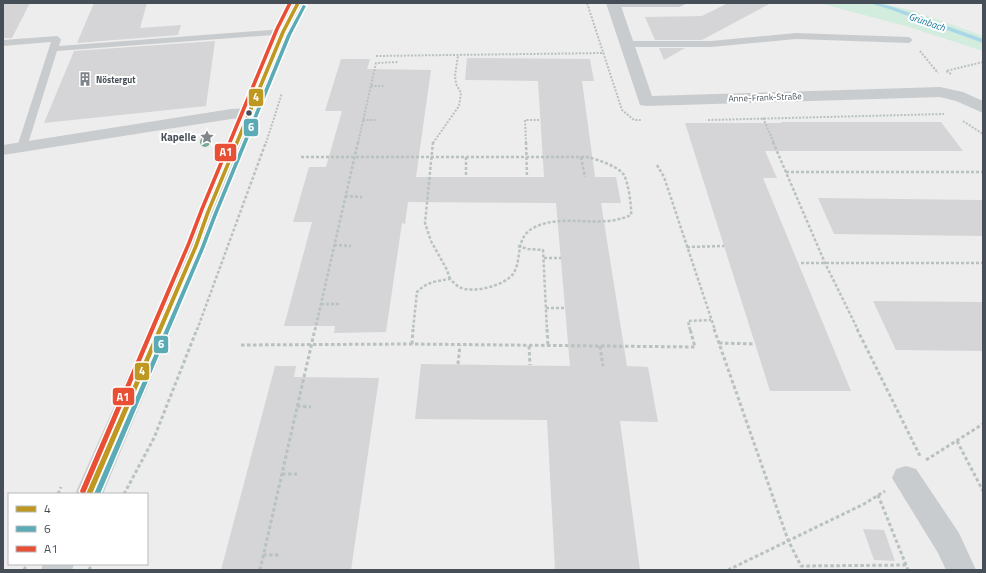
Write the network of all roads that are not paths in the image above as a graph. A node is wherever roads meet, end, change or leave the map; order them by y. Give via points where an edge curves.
1 (298, 3) edge
2 (684, 3) edge
3 (613, 4) edge
4 (283, 32) junction
5 (909, 40) road end
6 (3, 43) edge
7 (629, 48) junction
8 (53, 49) junction
9 (983, 108) edge
10 (250, 113) junction
11 (22, 147) junction
12 (3, 150) edge
13 (906, 478) road end
14 (89, 493) edge
15 (961, 570) edge

1 - 4 main road
2 - 3 lane
3 - 7 street, Anne-Frank-Straße
4 - 8 lane
4 - 10 main road
5 - 7 lane via 796,36
6 - 8 lane via 57,39
7 - 9 street, Anne-Frank-Straße via 646,101 940,92 951,89
8 - 11 lane
10 - 11 street
10 - 14 main road via 196,246
11 - 12 street
13 - 15 street via 949,543

